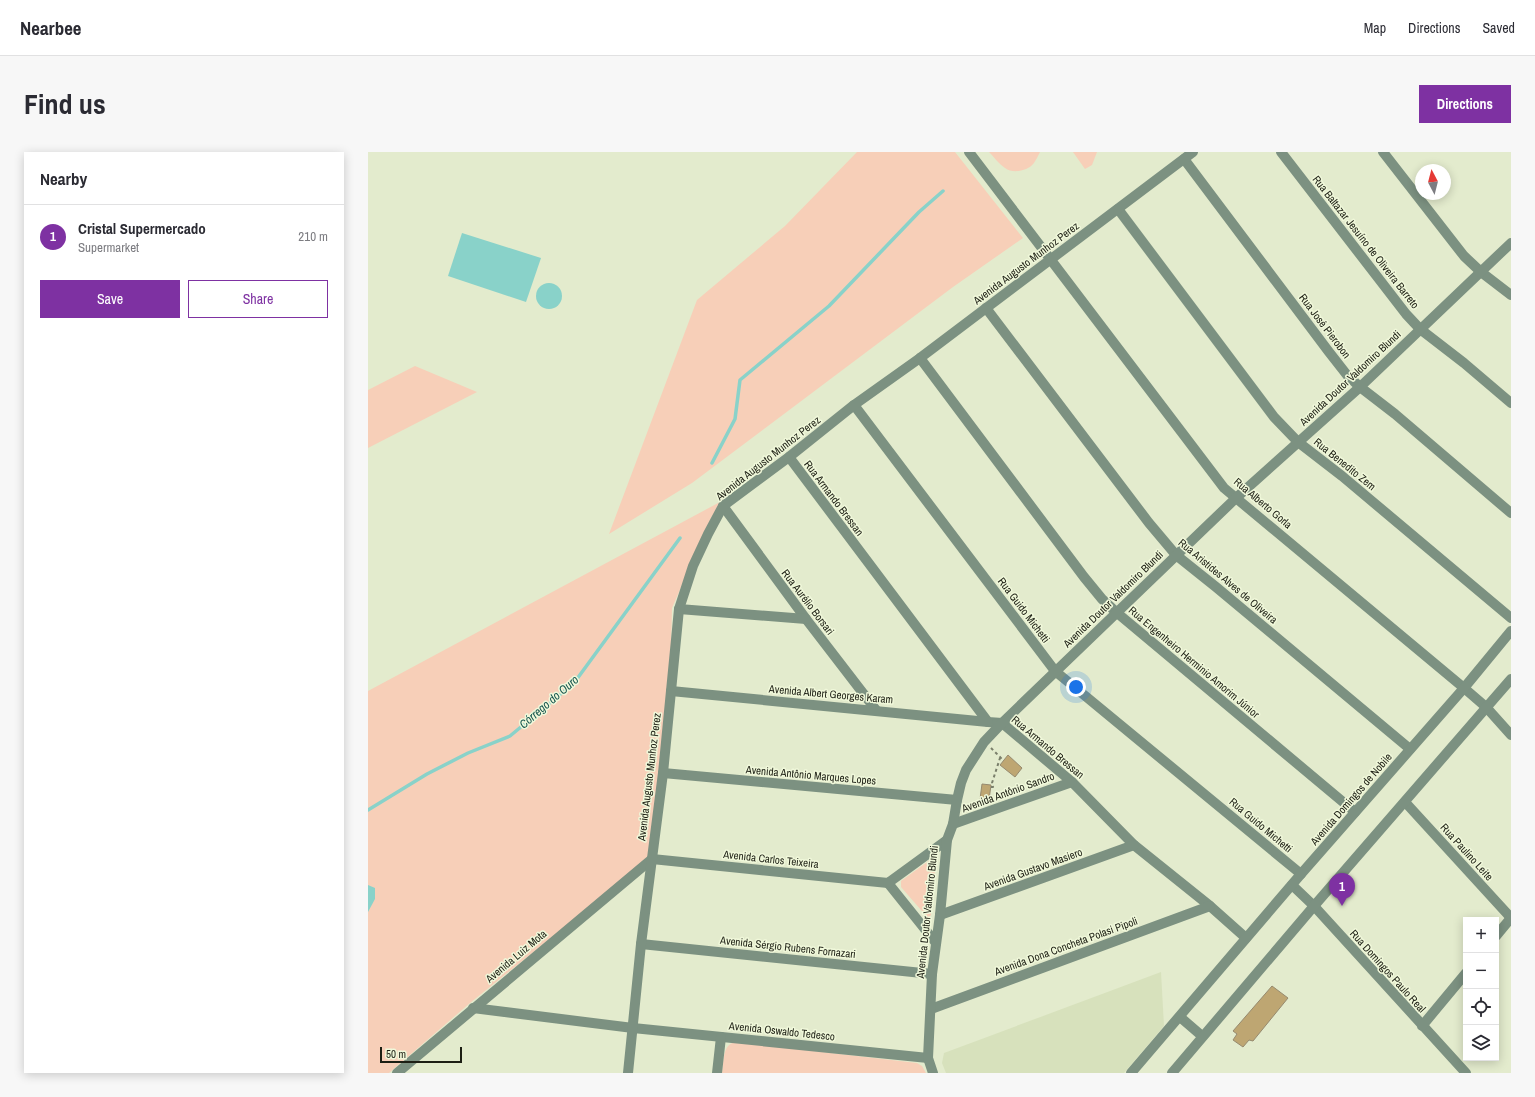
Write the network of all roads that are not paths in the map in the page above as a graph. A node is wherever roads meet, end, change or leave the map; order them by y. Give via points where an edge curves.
1 (969, 152) edge
2 (1193, 152) edge
3 (1281, 152) edge
4 (1383, 152) edge
5 (1184, 159) junction
6 (1118, 209) junction
7 (1511, 243) edge
8 (1050, 259) junction
9 (1481, 272) junction
10 (1511, 295) edge
11 (986, 308) junction
12 (1420, 328) junction
13 (920, 358) junction
14 (1360, 387) junction
15 (1511, 403) edge
16 (854, 405) junction
17 (1298, 442) junction
18 (789, 457) junction
19 (1236, 498) junction
20 (723, 506) junction
21 (1511, 512) edge
22 (1176, 555) junction
23 (679, 609) junction
24 (1116, 612) junction
25 (1511, 618) edge
26 (806, 619) junction
27 (1511, 632) edge
28 (1055, 671) junction
29 (1511, 678) edge
30 (1464, 688) junction
31 (671, 691) junction
32 (1486, 707) junction
33 (876, 710) junction
34 (988, 722) junction
35 (1002, 723) junction
36 (1511, 734) edge
37 (1410, 749) junction
38 (663, 773) junction
39 (1072, 782) junction
40 (957, 800) junction
41 (1405, 802) junction
42 (1355, 812) junction
43 (953, 824) junction
44 (947, 840) junction
45 (1134, 845) junction
46 (652, 859) junction
47 (1301, 874) junction
48 (888, 882) junction
49 (1292, 885) junction
50 (1210, 906) junction
51 (1314, 906) junction
52 (940, 915) junction
53 (1511, 918) edge
54 (1499, 932) edge
55 (1246, 938) junction
56 (936, 943) junction
57 (641, 944) junction
58 (932, 974) junction
59 (1463, 977) edge
60 (473, 1008) junction
61 (931, 1009) junction
62 (1180, 1017) junction
63 (1422, 1026) junction
64 (633, 1028) junction
65 (1202, 1036) junction
66 (721, 1037) junction
67 (928, 1058) junction
68 (397, 1073) edge
69 (628, 1073) edge
70 (717, 1073) edge
71 (933, 1073) edge
72 (1131, 1073) edge
73 (1172, 1073) edge
74 (1466, 1073) edge

1 - 8 street, Rua Alberto Gorla
2 - 5 street, Avenida Augusto Munhoz Perez
3 - 12 street, Rua Baltazar Jesuíno de Oliveira Barreto via 1390,295
4 - 9 street via 1452,242
5 - 6 street, Avenida Augusto Munhoz Perez
5 - 14 street, Rua José Pierobon via 1329,352
6 - 8 street, Avenida Augusto Munhoz Perez
6 - 17 street, Rua Benedito Zem via 1274,417
7 - 9 street, Avenida Doutor Valdomiro Blundi
8 - 11 street, Avenida Augusto Munhoz Perez
8 - 19 street, Rua Alberto Gorla via 1224,488
9 - 10 street
9 - 12 street, Avenida Doutor Valdomiro Blundi
11 - 13 street, Avenida Augusto Munhoz Perez
11 - 22 street, Rua Aristides Alves de Oliveira via 1149,524
12 - 14 street, Avenida Doutor Valdomiro Blundi
12 - 15 street, Rua Baltazar Jesuíno de Oliveira Barreto
13 - 16 street, Avenida Augusto Munhoz Perez
13 - 24 street, Rua Engenheiro Herminio Amorim Júnior via 1084,577
14 - 17 street, Avenida Doutor Valdomiro Blundi
14 - 21 street, Rua José Pierobon
16 - 18 street, Avenida Augusto Munhoz Perez
16 - 28 street, Rua Guido Michetti
17 - 19 street, Avenida Doutor Valdomiro Blundi
17 - 25 street, Rua Benedito Zem
18 - 20 street, Avenida Augusto Munhoz Perez
18 - 34 street, Rua Armando Bressan
19 - 22 street, Avenida Doutor Valdomiro Blundi
19 - 30 street, Rua Alberto Gorla
20 - 23 street, Avenida Augusto Munhoz Perez via 692,566
20 - 26 street, Rua Aurélio Borsari
22 - 24 street, Avenida Doutor Valdomiro Blundi
22 - 37 street, Rua Aristides Alves de Oliveira
23 - 26 street
23 - 31 street, Avenida Augusto Munhoz Perez
24 - 28 street, Avenida Doutor Valdomiro Blundi
24 - 42 street, Rua Engenheiro Herminio Amorim Júnior
26 - 33 street, Rua Aurélio Borsari
27 - 30 street, Avenida Domingos de Nobile
28 - 35 street, Avenida Doutor Valdomiro Blundi
28 - 47 street, Rua Guido Michetti
29 - 32 street
30 - 32 street, Rua Alberto Gorla
30 - 37 street, Avenida Domingos de Nobile
31 - 33 street, Avenida Albert Georges Karam
31 - 38 street, Avenida Augusto Munhoz Perez
32 - 36 street, Rua Alberto Gorla
32 - 41 street
33 - 34 street, Avenida Albert Georges Karam
34 - 35 street, Rua Armando Bressan
35 - 39 street, Rua Armando Bressan
35 - 40 street, Avenida Doutor Valdomiro Blundi via 984,742 966,770
37 - 42 street, Avenida Domingos de Nobile
38 - 40 street, Avenida Antônio Marques Lopes
38 - 46 street, Avenida Augusto Munhoz Perez
39 - 43 street, Avenida Antônio Sandro
39 - 45 street, Rua Armando Bressan
40 - 43 street, Avenida Doutor Valdomiro Blundi
41 - 51 street
41 - 53 street, Rua Paulino Leite
42 - 47 street, Avenida Domingos de Nobile
43 - 44 street, Avenida Doutor Valdomiro Blundi
44 - 48 street
44 - 52 street, Avenida Doutor Valdomiro Blundi
45 - 50 street, Rua Armando Bressan
45 - 52 street, Avenida Gustavo Masiero
46 - 48 street, Avenida Carlos Teixeira
46 - 57 street, Avenida Augusto Munhoz Perez
46 - 60 street, Avenida Luiz Mota
47 - 49 street, Avenida Domingos de Nobile
48 - 56 street
49 - 51 street, Rua Domingos Paulo Real
49 - 55 street, Avenida Domingos de Nobile
50 - 55 street, Rua Armando Bressan
50 - 61 street, Avenida Dona Concheta Polasi Pipoli
51 - 63 street, Rua Domingos Paulo Real
51 - 65 street
52 - 56 street, Avenida Doutor Valdomiro Blundi
53 - 54 street
55 - 62 street, Avenida Domingos de Nobile
56 - 58 street, Avenida Doutor Valdomiro Blundi
57 - 58 street, Avenida Sérgio Rubens Fornazari
57 - 64 street, Avenida Augusto Munhoz Perez
58 - 61 street, Avenida Doutor Valdomiro Blundi
59 - 63 street
60 - 64 street, Avenida Oswaldo Tedesco
60 - 68 street, Avenida Luiz Mota
61 - 67 street, Avenida Doutor Valdomiro Blundi
62 - 65 street
62 - 72 street, Avenida Domingos de Nobile
63 - 74 street, Rua Domingos Paulo Real
64 - 66 street, Avenida Oswaldo Tedesco
64 - 69 street, Avenida Augusto Munhoz Perez
65 - 73 street
66 - 67 street, Avenida Oswaldo Tedesco
66 - 70 street
67 - 71 street, Avenida Doutor Valdomiro Blundi

